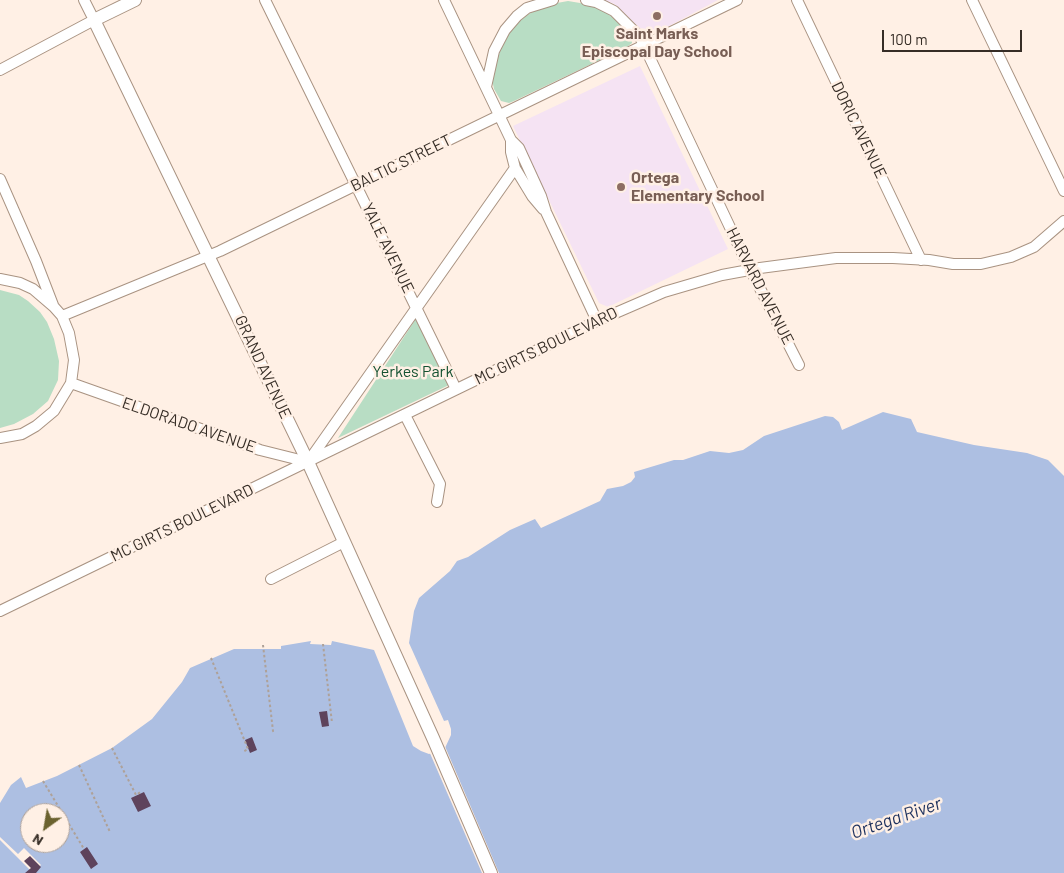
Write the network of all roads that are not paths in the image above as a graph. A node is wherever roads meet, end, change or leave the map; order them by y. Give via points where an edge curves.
1 (84, 0) edge
2 (135, 0) edge
3 (265, 0) edge
4 (444, 0) edge
5 (553, 0) edge
6 (586, 0) edge
7 (737, 0) edge
8 (797, 0) edge
9 (972, 0) edge
10 (94, 20) junction
11 (643, 45) junction
12 (0, 70) edge
13 (486, 87) junction
14 (500, 114) junction
15 (511, 140) junction
16 (515, 168) junction
17 (0, 179) edge
18 (356, 185) junction
19 (1064, 191) edge
20 (546, 212) junction
21 (1064, 222) edge
22 (208, 255) junction
23 (921, 260) junction
24 (750, 270) junction
25 (0, 279) edge
26 (54, 307) junction
27 (416, 307) junction
28 (62, 316) junction
29 (597, 321) junction
30 (799, 365) dead end
31 (71, 383) junction
32 (456, 389) junction
33 (405, 415) junction
34 (0, 438) edge
35 (308, 462) junction
36 (437, 502) dead end
37 (344, 542) junction
38 (271, 579) dead end
39 (0, 611) edge
40 (491, 873) edge

1 - 10 street, GRAND AVENUE
2 - 10 main road
3 - 18 street, YALE AVENUE
4 - 13 street
5 - 13 street via 527,8 505,30 494,51
6 - 11 street, HARVARD AVENUE via 614,11 634,30
7 - 11 street, BALTIC STREET
8 - 23 street, DORIC AVENUE
9 - 19 street
10 - 12 street
10 - 22 main road, GRAND AVENUE
11 - 14 street, BALTIC STREET
11 - 24 street, HARVARD AVENUE
13 - 14 street
14 - 15 street
14 - 18 street, BALTIC STREET
15 - 16 street
15 - 20 street via 519,148
16 - 20 street
16 - 27 street
17 - 26 street
18 - 22 street, BALTIC STREET
18 - 27 street, YALE AVENUE
20 - 29 street
21 - 23 street, MC GIRTS BOULEVARD via 1034,247 1002,260 972,265
22 - 28 street, BALTIC STREET
22 - 35 main road, GRAND AVENUE
23 - 24 street, MC GIRTS BOULEVARD via 836,258
24 - 29 street, MC GIRTS BOULEVARD via 664,292
24 - 30 street, HARVARD AVENUE
25 - 26 street via 33,289
26 - 28 street
27 - 32 street, YALE AVENUE
27 - 35 street
28 - 31 street via 73,351
29 - 32 street, MC GIRTS BOULEVARD
31 - 34 street via 54,410 40,423 22,434
31 - 35 street, ELDORADO AVENUE via 260,450
32 - 33 street, MC GIRTS BOULEVARD
33 - 35 street, MC GIRTS BOULEVARD
33 - 36 street via 440,484
35 - 37 main road, GRAND AVENUE
35 - 39 street, MC GIRTS BOULEVARD
37 - 38 street
37 - 40 main road, GRAND AVENUE

